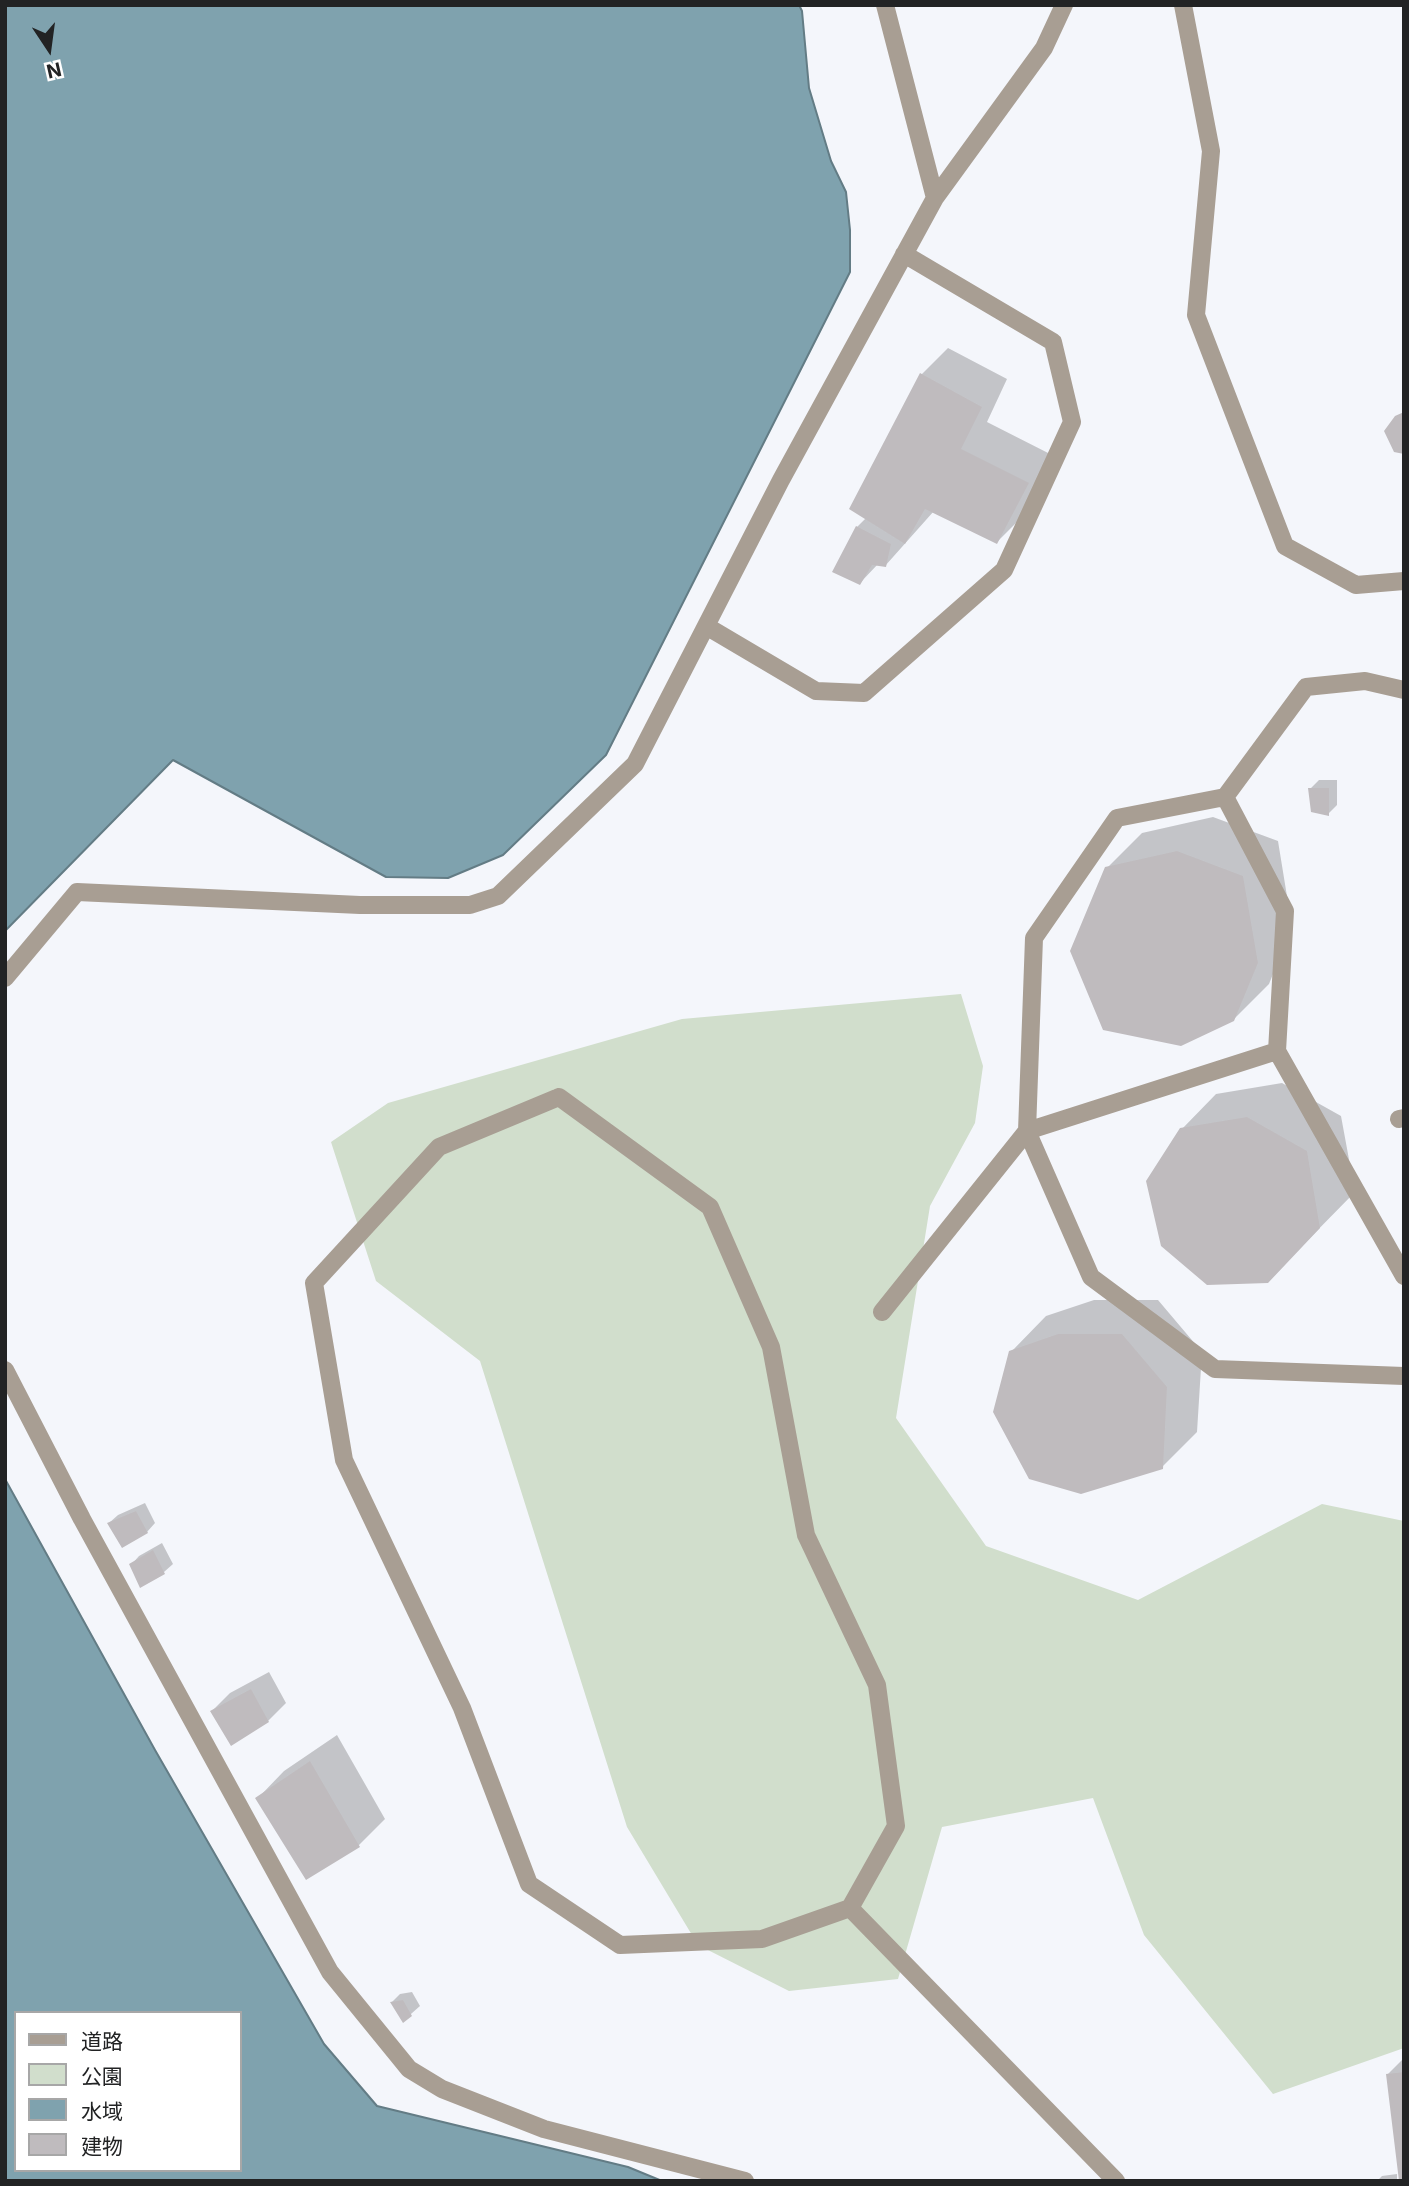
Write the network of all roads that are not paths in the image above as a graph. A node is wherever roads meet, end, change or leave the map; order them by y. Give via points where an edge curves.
1 (885, 5) edge
2 (1064, 5) edge
3 (1183, 5) edge
4 (935, 198) junction
5 (904, 254) junction
6 (1404, 581) edge
7 (706, 626) junction
8 (1404, 690) edge
9 (1225, 797) junction
10 (5, 978) edge
11 (1277, 1051) junction
12 (1027, 1130) junction
13 (1404, 1276) edge
14 (882, 1312) dead end
15 (5, 1370) edge
16 (1404, 1376) edge
17 (850, 1908) junction
18 (745, 2181) edge
19 (1116, 2181) edge

1 - 4 lane
2 - 4 lane via 1044,48
3 - 6 lane via 1211,151 1196,315 1285,546 1356,585
4 - 5 lane
5 - 7 lane
5 - 7 lane via 1053,342 1072,422 1003,570 864,693 816,691
7 - 10 lane via 635,764 498,897 470,905 360,905 77,892
8 - 9 lane via 1365,681 1306,687
9 - 11 lane via 1285,911
9 - 12 lane via 1117,818 1034,938
11 - 12 lane
11 - 13 lane
12 - 14 lane
12 - 16 lane via 1091,1277 1215,1369
15 - 18 lane via 330,1972 409,2069 442,2089 544,2129
17 - 17 lane via 762,1939 620,1945 529,1884 462,1709 344,1460 314,1283 439,1147 559,1097 710,1207 771,1347 806,1535 877,1685 896,1826
17 - 19 lane

